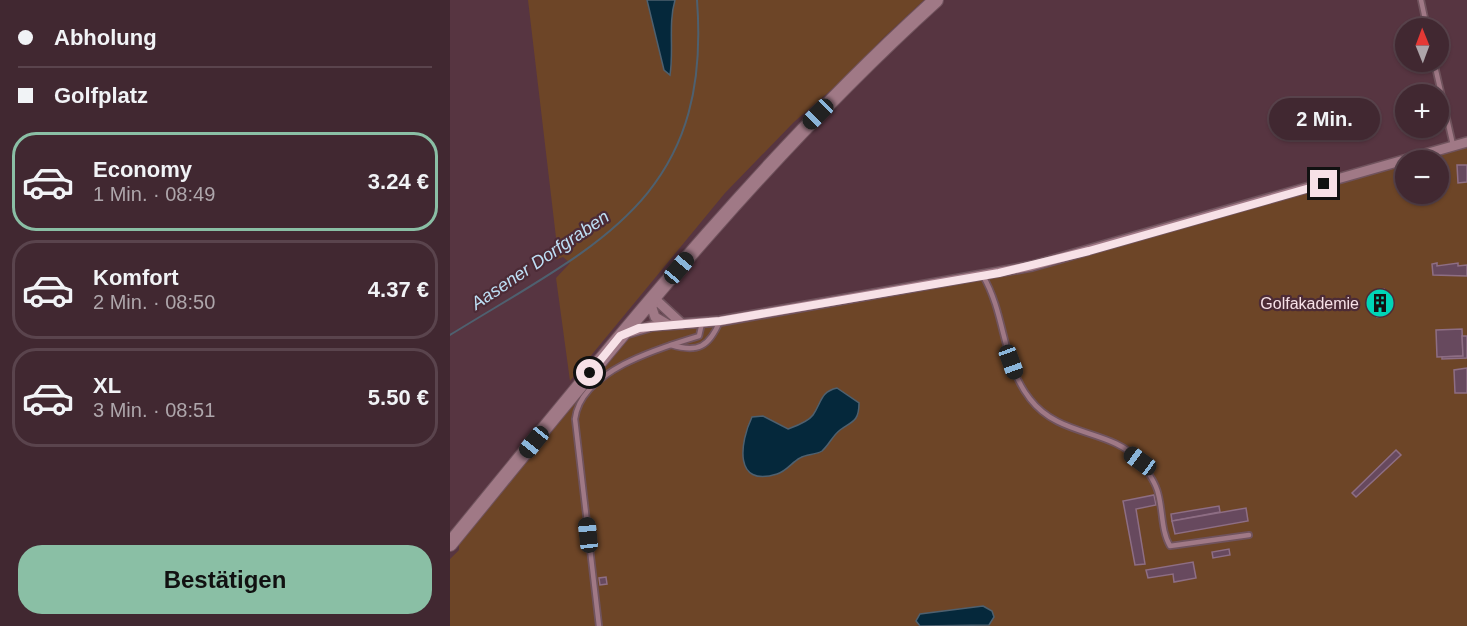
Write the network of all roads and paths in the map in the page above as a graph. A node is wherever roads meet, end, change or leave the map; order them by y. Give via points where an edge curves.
1 (936, 0) edge
2 (1421, 0) edge
3 (1425, 18) edge
4 (1436, 72) edge
5 (1467, 142) edge
6 (1453, 146) junction
7 (983, 276) junction
8 (654, 298) junction
9 (720, 321) junction
10 (702, 323) junction
11 (682, 324) junction
12 (670, 325) junction
13 (620, 336) junction
14 (671, 345) junction
15 (1249, 535) dead end
16 (450, 544) edge
17 (599, 626) edge

1 - 8 street via 802,130
2 - 3 lane
4 - 6 lane
5 - 6 street
6 - 7 street via 1089,251
7 - 9 street
7 - 15 lane via 1000,311 1018,383 1050,417 1071,430 1112,440 1140,461 1158,491 1170,546
8 - 11 street
8 - 12 street via 655,317
8 - 13 street
9 - 10 street
9 - 14 lane via 708,341 698,348 687,350
10 - 11 street
10 - 14 lane via 699,336
11 - 12 street
12 - 13 street via 639,328
13 - 16 street
14 - 17 lane via 610,373 576,409

